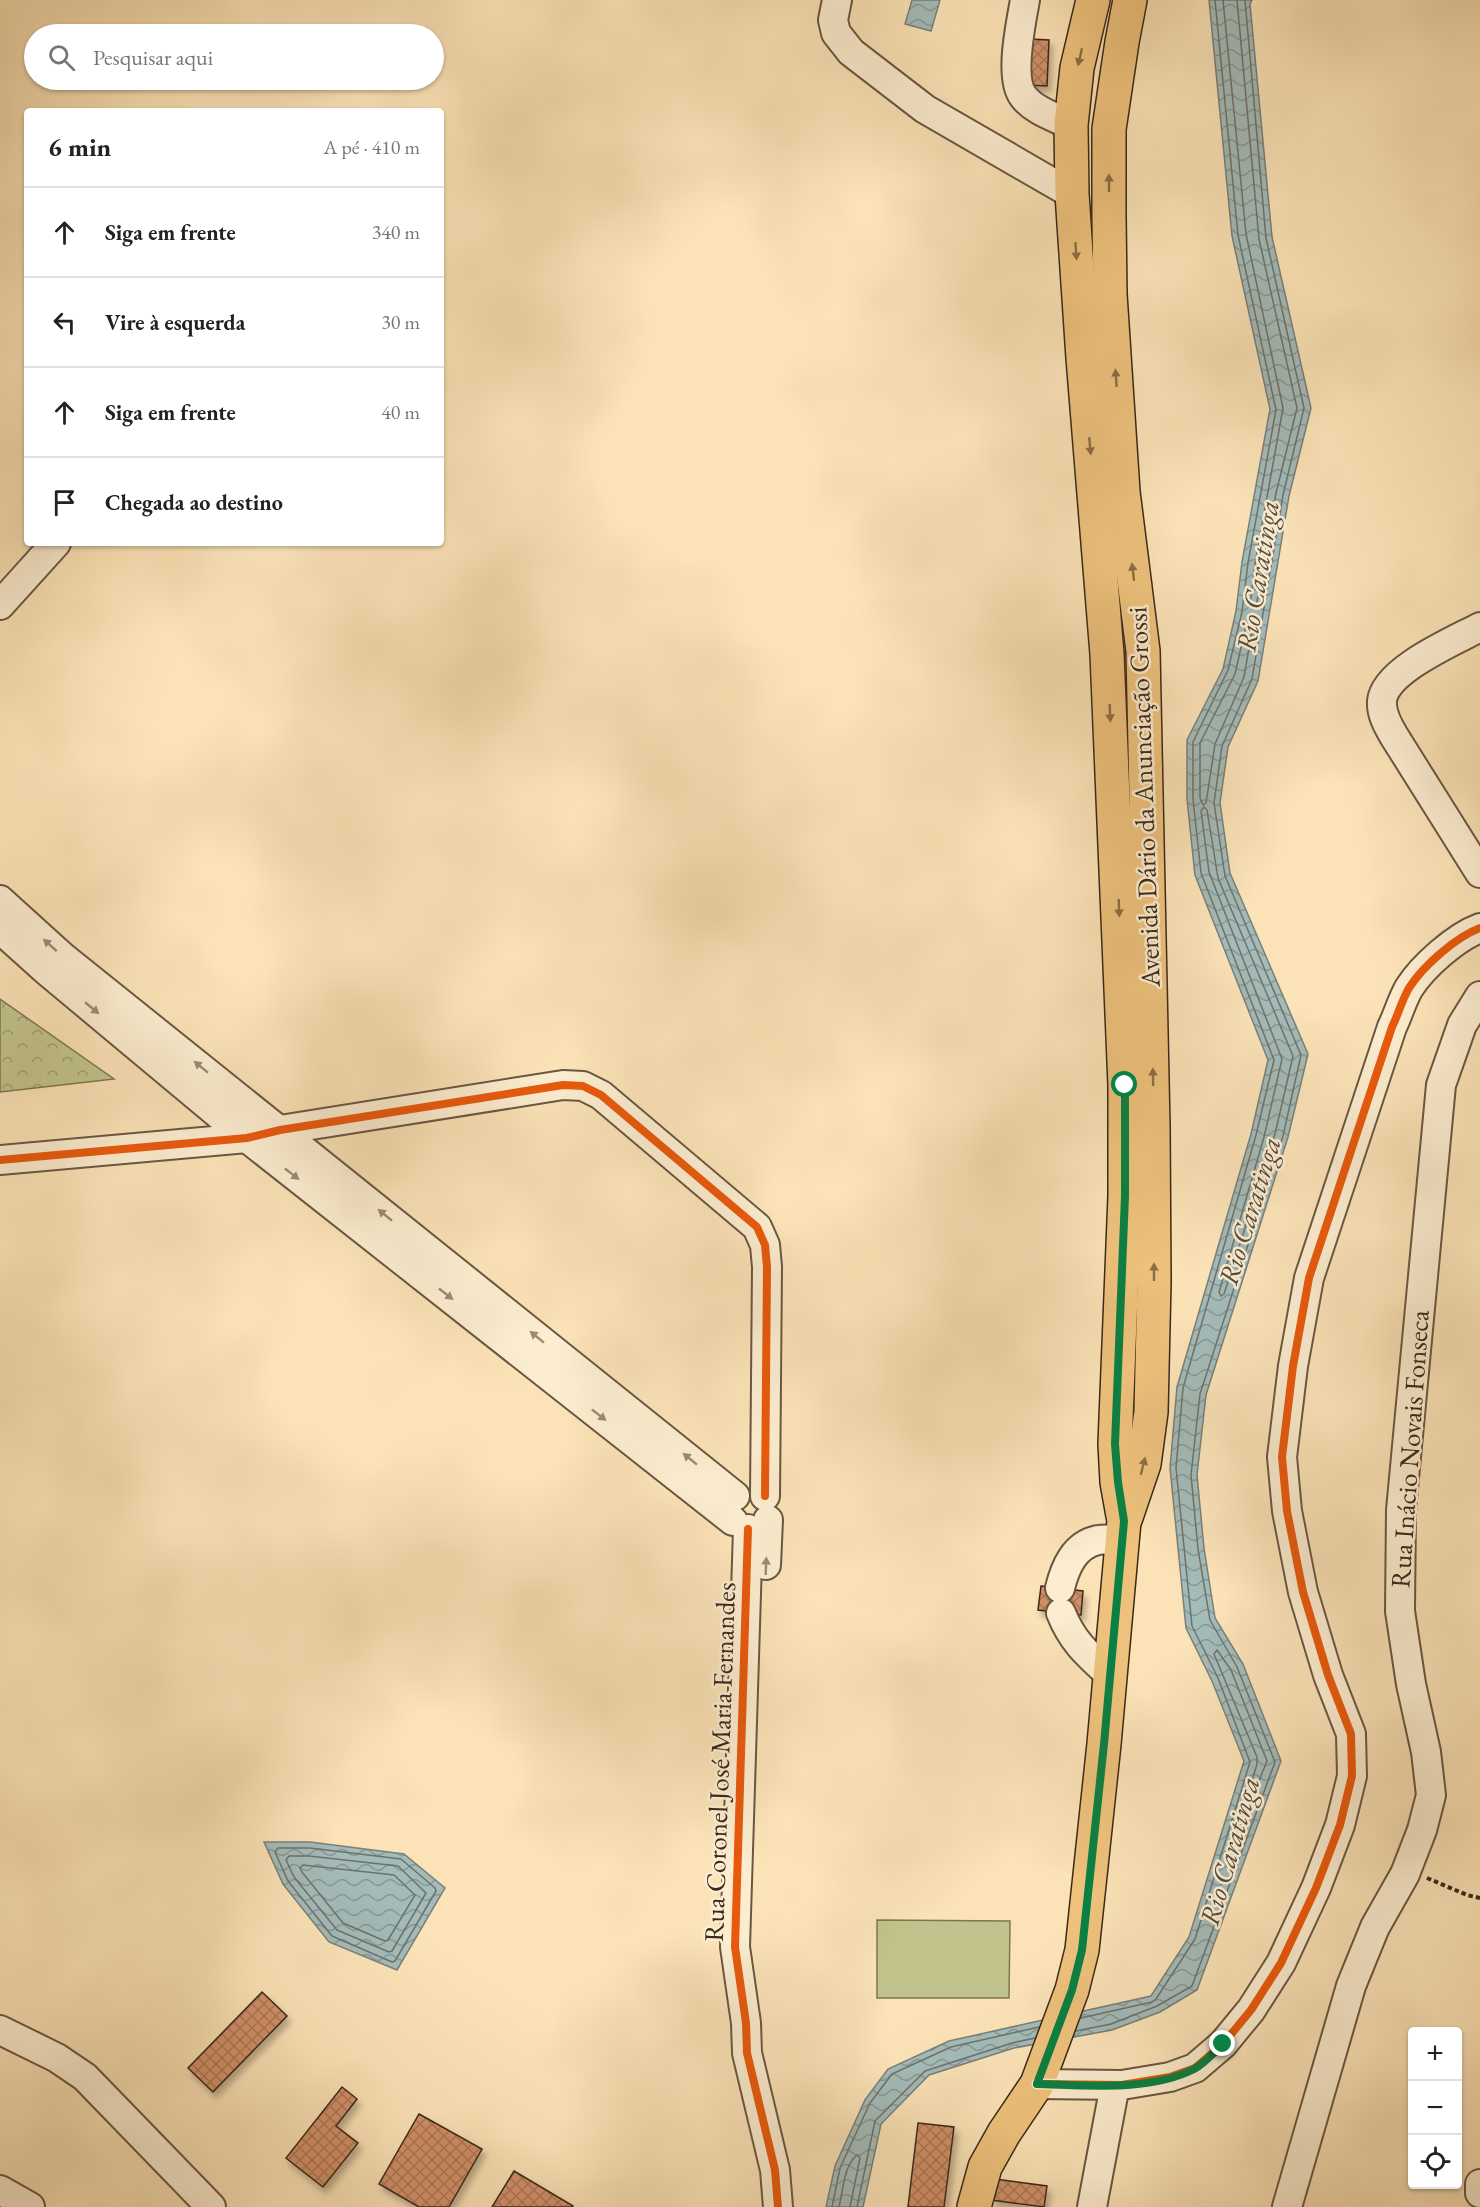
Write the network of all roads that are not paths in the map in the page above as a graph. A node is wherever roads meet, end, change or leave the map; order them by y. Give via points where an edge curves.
1 (837, 0) edge
2 (1025, 0) edge
3 (1093, 0) edge
4 (1130, 0) edge
5 (1071, 125) junction
6 (1072, 194) junction
7 (53, 546) edge
8 (0, 605) edge
9 (1480, 627) edge
10 (1143, 651) junction
11 (1107, 654) junction
12 (1480, 873) edge
13 (0, 900) edge
14 (1480, 928) edge
15 (0, 929) edge
16 (1480, 996) edge
17 (244, 1101) junction
18 (219, 1115) junction
19 (280, 1130) junction
20 (246, 1138) junction
21 (0, 1160) edge
22 (750, 1512) junction
23 (1123, 1531) junction
24 (1109, 1674) junction
25 (0, 2030) edge
26 (1037, 2084) junction
27 (1115, 2085) junction
28 (1480, 2184) edge
29 (0, 2190) edge
30 (1480, 2193) edge
31 (30, 2207) edge
32 (211, 2207) edge
33 (778, 2207) edge
34 (974, 2207) edge
35 (1092, 2207) edge
36 (1287, 2207) edge

1 - 6 street via 833,20 836,33 851,52 925,109
2 - 5 street via 1018,83 1023,96 1037,109
3 -> 5 main road, Avenida Dário da Anunciação Grossi via 1077,68
10 -> 4 main road, Avenida Dário da Anunciação Grossi via 1123,492 1110,282 1109,129
5 - 6 main road, Avenida Dário da Anunciação Grossi
6 -> 11 main road, Avenida Dário da Anunciação Grossi
7 - 8 street
9 - 12 street via 1412,664 1386,686 1382,704 1394,736
10 - 11 main road
23 -> 10 main road, Avenida Dário da Anunciação Grossi via 1144,1464 1151,1412 1154,1282
11 -> 23 main road, Avenida Dário da Anunciação Grossi via 1125,1085 1125,1196 1115,1444
17 -> 13 street via 64,958
14 - 27 street via 1431,962 1409,988 1392,1027 1310,1278 1293,1366 1282,1457 1287,1511 1303,1592 1351,1734 1352,1776 1340,1825 1281,1963 1223,2044 1195,2068 1170,2077
15 -> 18 street
16 - 36 street, Rua Inácio Novais Fonseca via 1462,1025 1441,1085 1401,1510 1400,1611 1431,1796 1405,1874 1375,1927 1351,1986
17 - 18 street via 220,1106
17 - 19 street
18 - 20 street
19 - 20 street, Rua Coronel José Maria Fernandes
22 -> 19 street
19 - 22 street, Rua Coronel José Maria Fernandes via 563,1085 583,1086 601,1095 757,1227 765,1245 767,1267
20 - 21 street, Rua Coronel José Maria Fernandes
20 -> 22 street
22 - 33 street, Rua Coronel José Maria Fernandes via 752,1959 747,2053 775,2170
23 - 24 main road, Avenida Dário da Anunciação Grossi
23 - 24 street via 1085,1545 1074,1554 1064,1571 1060,1600 1066,1627 1081,1649
24 - 26 main road, Avenida Dário da Anunciação Grossi via 1082,1950 1072,1990
25 - 32 street via 57,2058 85,2077
26 - 27 street
26 - 34 main road, Avenida Dário da Anunciação Grossi via 985,2167
27 - 35 street
28 - 30 street
29 - 31 street

